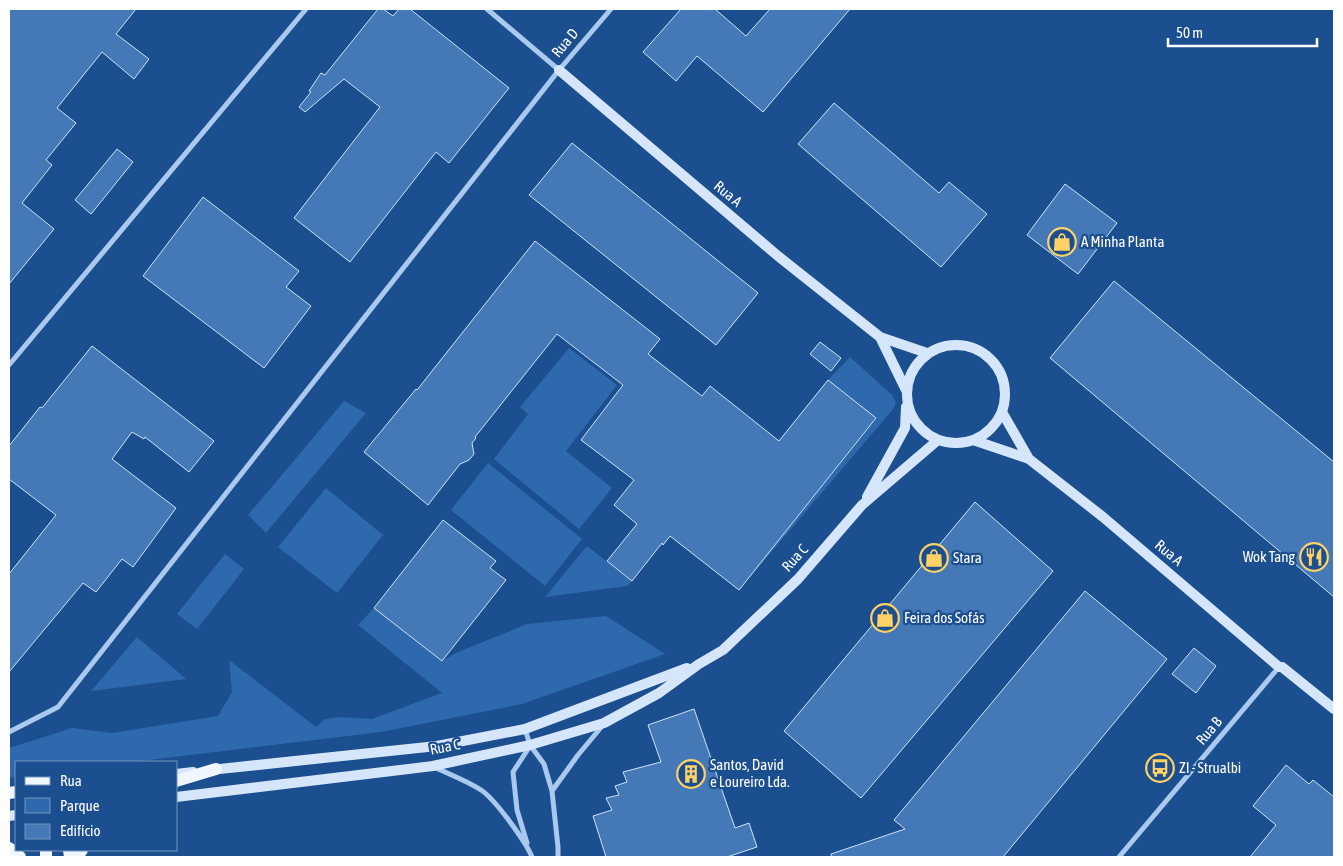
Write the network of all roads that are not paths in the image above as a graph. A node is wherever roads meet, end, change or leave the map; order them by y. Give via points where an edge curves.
1 (306, 9) edge
2 (487, 9) edge
3 (611, 9) edge
4 (559, 70) junction
5 (880, 338) junction
6 (927, 353) junction
7 (9, 365) edge
8 (906, 390) junction
9 (906, 401) junction
10 (1002, 412) junction
11 (938, 440) junction
12 (973, 440) junction
13 (1029, 459) junction
14 (862, 505) junction
15 (699, 664) junction
16 (1280, 667) junction
17 (1334, 709) edge
18 (604, 724) junction
19 (525, 729) junction
20 (9, 732) edge
21 (530, 745) junction
22 (433, 766) junction
23 (216, 769) junction
24 (178, 774) edge
25 (178, 780) edge
26 (552, 791) junction
27 (178, 797) edge
28 (528, 847) junction
29 (9, 848) edge
30 (20, 857) edge
31 (532, 857) edge
32 (558, 857) edge
33 (1119, 857) edge

1 - 7 street
2 - 4 street
3 - 4 street, Rua D
4 - 5 street, Rua A
4 - 20 street, Rua D via 58,707
5 - 6 street, Rua A
5 - 8 street, Rua A
6 - 8 street via 909,375
6 - 10 street via 957,344 973,347 988,355 1004,383
8 - 9 street
9 - 11 street via 917,425
9 - 14 street, Rua C via 905,428
10 - 12 street via 985,434
10 - 13 street
11 - 12 street via 949,443
11 - 14 street, Rua C
12 - 13 street, Rua A
13 - 16 street, Rua A via 1104,517
14 - 15 street, Rua C via 798,580 723,650
15 - 18 street, Rua C via 659,693
15 - 19 street, Rua C
16 - 17 street, Rua A
16 - 33 street, Rua B
18 - 21 street, Rua C
18 - 26 street
19 - 21 street
19 - 23 street, Rua C via 437,746
21 - 22 street, Rua C
21 - 26 street via 544,764
21 - 28 street via 513,772 517,810
22 - 27 street, Rua C
22 - 28 street via 482,791 505,815
23 - 24 street, Rua C
23 - 25 main road
26 - 32 street
28 - 31 street
29 - 30 main road

